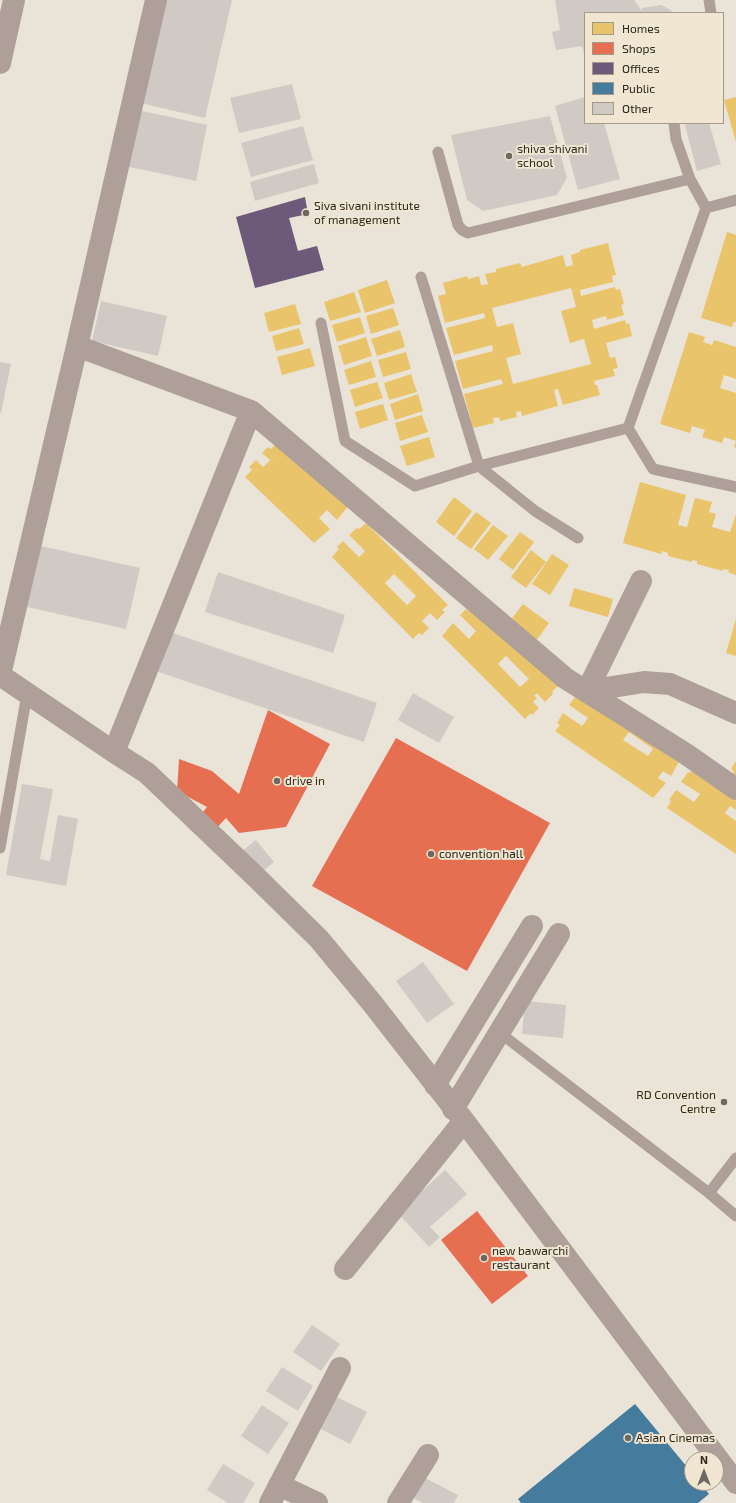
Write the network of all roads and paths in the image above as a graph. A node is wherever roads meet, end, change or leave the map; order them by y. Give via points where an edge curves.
1 (14, 0) edge
2 (156, 0) edge
3 (709, 0) edge
4 (711, 12) edge
5 (0, 63) edge
6 (674, 124) edge
7 (438, 152) dead end
8 (690, 179) junction
9 (736, 200) edge
10 (706, 208) junction
11 (421, 277) dead end
12 (321, 323) dead end
13 (77, 346) junction
14 (251, 411) junction
15 (628, 428) junction
16 (479, 466) junction
17 (736, 487) edge
18 (578, 538) dead end
19 (641, 581) dead end
20 (0, 675) edge
21 (588, 691) junction
22 (27, 694) junction
23 (736, 713) edge
24 (114, 752) junction
25 (736, 789) edge
26 (0, 848) edge
27 (532, 926) dead end
28 (559, 934) dead end
29 (500, 1033) junction
30 (435, 1085) junction
31 (458, 1115) junction
32 (736, 1158) edge
33 (709, 1193) junction
34 (736, 1216) edge
35 (344, 1269) dead end
36 (340, 1368) dead end
37 (428, 1455) dead end
38 (736, 1483) edge
39 (275, 1494) edge
40 (317, 1503) edge
41 (398, 1503) edge

1 - 5 street
2 - 13 street
3 - 4 lane
6 - 8 lane via 676,139
7 - 8 lane via 458,225 468,233
8 - 10 lane
9 - 10 lane
10 - 15 lane
11 - 16 lane
12 - 16 lane via 345,441 415,486
13 - 14 street
13 - 20 street
14 - 21 street via 565,678
14 - 24 street
15 - 16 lane
15 - 17 lane via 653,469
16 - 18 lane via 535,511
19 - 21 street
20 - 22 street
21 - 23 street via 644,682 670,684
21 - 25 street
22 - 24 street
22 - 26 lane
24 - 30 street via 148,773 319,939
27 - 30 street
28 - 29 street
29 - 31 street
29 - 33 lane
30 - 31 street
31 - 35 street
31 - 38 street
32 - 33 lane
33 - 34 lane
36 - 39 street
37 - 41 street
39 - 40 street

